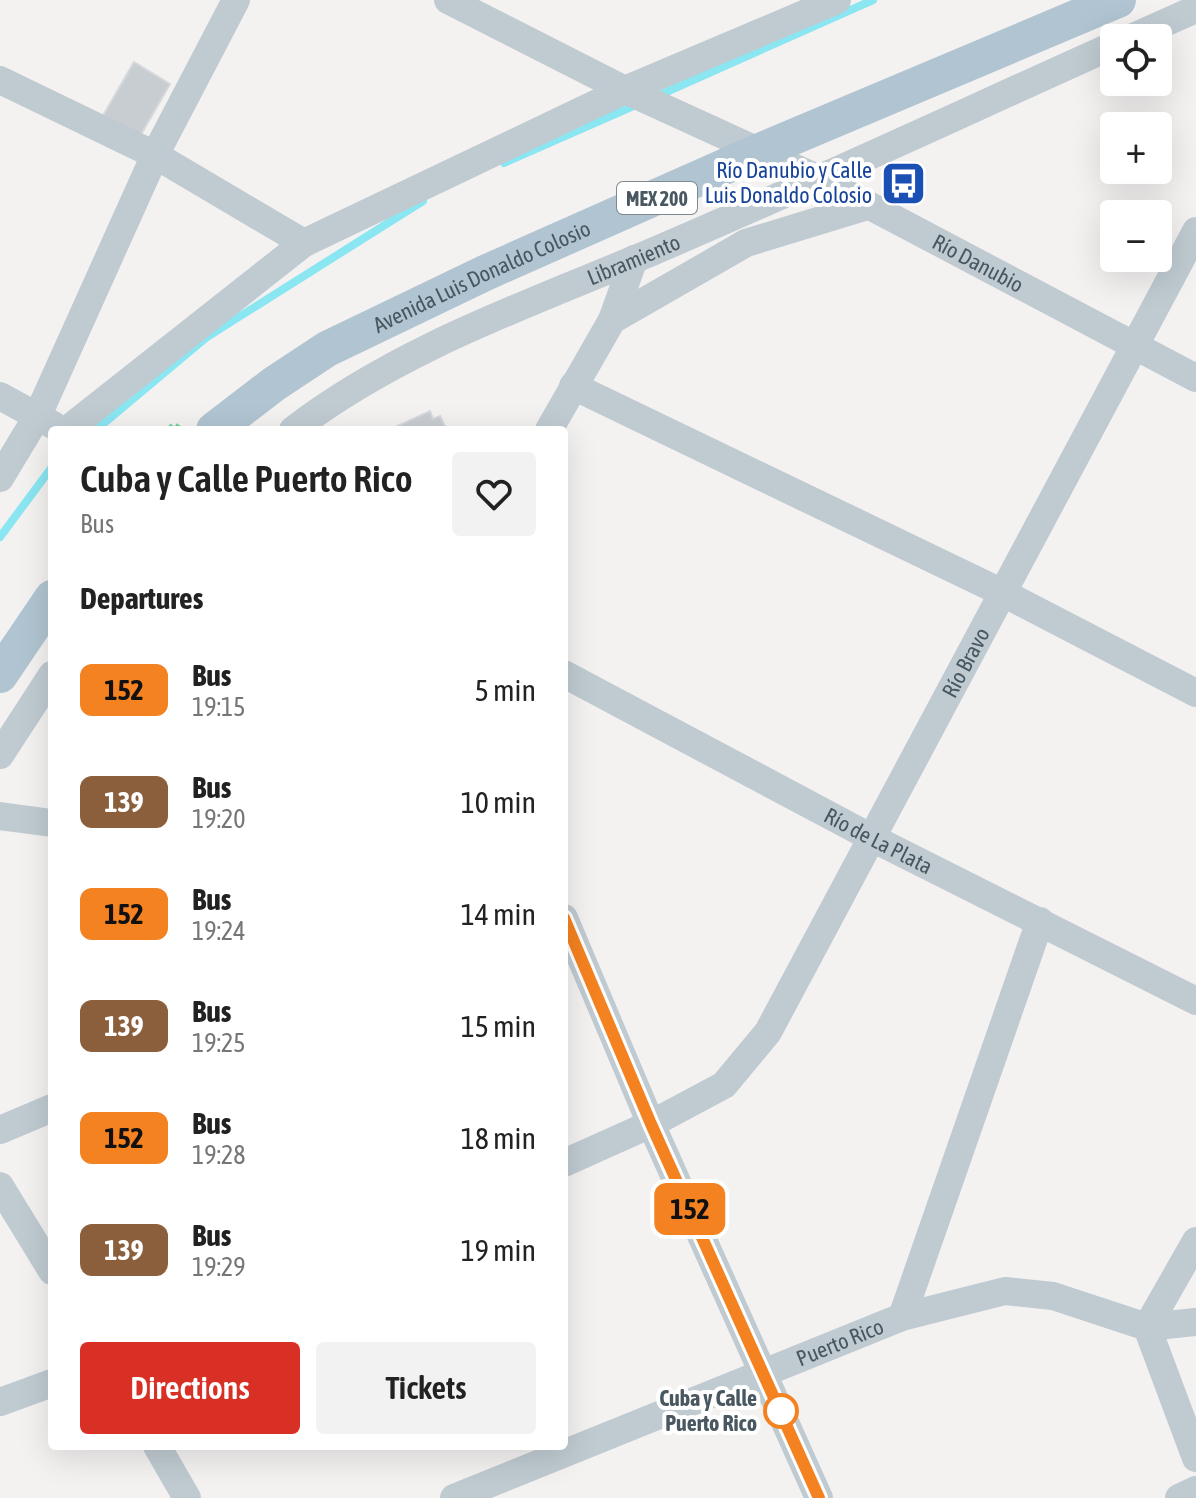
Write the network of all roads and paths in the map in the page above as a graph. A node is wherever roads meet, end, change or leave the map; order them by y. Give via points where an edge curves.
1 (236, 0) edge
2 (448, 0) edge
3 (837, 0) edge
4 (1114, 1) edge
5 (1196, 9) edge
6 (1162, 24) edge
7 (1100, 51) edge
8 (0, 80) edge
9 (630, 93) junction
10 (760, 151) junction
11 (155, 155) junction
12 (817, 178) junction
13 (867, 206) junction
14 (1196, 231) edge
15 (304, 243) junction
16 (634, 259) junction
17 (485, 273) junction
18 (505, 311) junction
19 (612, 320) junction
20 (1134, 347) junction
21 (1196, 378) edge
22 (573, 386) junction
23 (0, 396) edge
24 (55, 425) edge
25 (219, 426) edge
26 (299, 426) edge
27 (551, 426) edge
28 (48, 432) edge
29 (0, 478) edge
30 (1003, 593) junction
31 (48, 604) edge
32 (0, 675) edge
33 (568, 676) edge
34 (48, 681) edge
35 (1196, 693) edge
36 (0, 755) edge
37 (0, 816) edge
38 (48, 822) edge
39 (874, 839) junction
40 (1040, 921) junction
41 (568, 927) edge
42 (1196, 1001) edge
43 (48, 1110) edge
44 (651, 1124) junction
45 (0, 1130) edge
46 (568, 1161) edge
47 (0, 1186) edge
48 (1196, 1241) edge
49 (48, 1264) edge
50 (902, 1317) junction
51 (1196, 1322) edge
52 (1147, 1327) junction
53 (765, 1374) junction
54 (48, 1384) edge
55 (0, 1402) edge
56 (159, 1450) edge
57 (1196, 1458) edge
58 (1196, 1490) edge
59 (187, 1498) edge
60 (454, 1498) edge
61 (819, 1498) edge
62 (1179, 1498) edge

1 - 11 street
2 - 9 street
3 - 9 street
4 - 10 main road, Avenida Luis Donaldo Colosio / MEX 200
5 - 6 street
7 - 12 street, Libramiento
8 - 11 street
9 - 10 street, Río Danubio
9 - 15 street
10 - 12 street, Río Danubio
10 - 17 main road, Avenida Luis Donaldo Colosio / MEX 200
11 - 15 street
11 - 24 street
12 - 13 street, Río Danubio
12 - 16 street, Libramiento
13 - 19 street via 746,243
13 - 20 street, Río Danubio
14 - 20 street, Río Bravo
15 - 24 street
16 - 18 street, Libramiento
16 - 19 street
17 - 18 street
17 - 25 main road, Avenida Luis Donaldo Colosio / MEX 200 via 327,349
18 - 26 street, Libramiento via 360,386
19 - 22 street
20 - 21 street, Río Danubio
20 - 30 street, Río Bravo
22 - 27 street
22 - 30 street
23 - 24 street
28 - 29 street
30 - 35 street
30 - 39 street, Río Bravo
31 - 32 main road
33 - 39 street, Río de La Plata
34 - 36 street
37 - 38 street
39 - 40 street, Río de La Plata
39 - 44 street, Río Bravo via 768,1032 724,1085
40 - 42 street, Río de La Plata
40 - 50 street
41 - 44 street
43 - 45 street
44 - 46 street
44 - 53 street
47 - 49 street
48 - 52 street
50 - 52 street, Puerto Rico via 1005,1291 1053,1296
50 - 53 street, Puerto Rico
51 - 52 street
52 - 57 street
53 - 60 street, Puerto Rico
53 - 61 street
54 - 55 street
56 - 59 street
58 - 62 street

